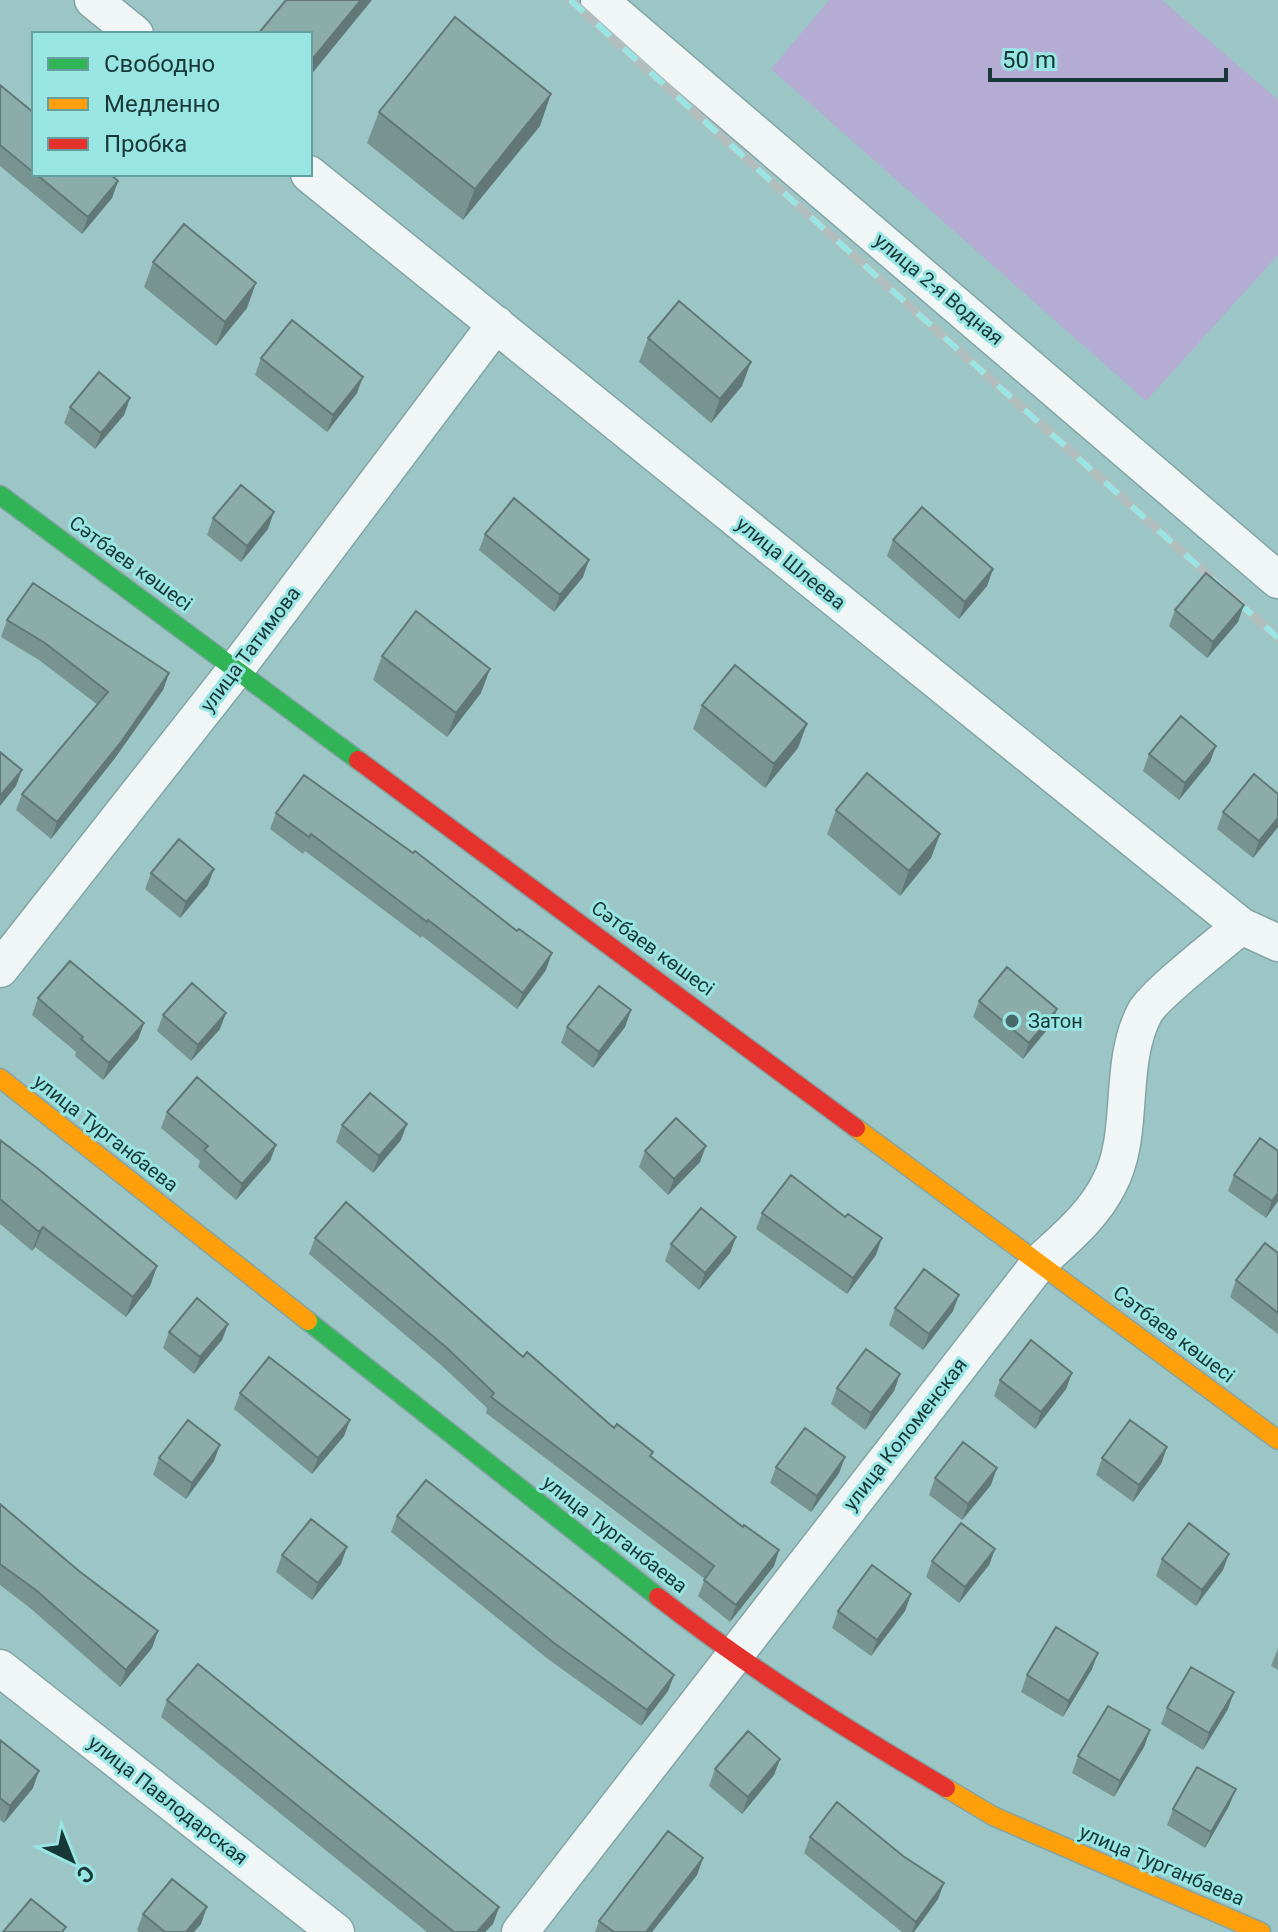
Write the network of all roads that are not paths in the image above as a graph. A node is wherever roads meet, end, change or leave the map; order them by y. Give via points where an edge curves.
1 (93, 0) edge
2 (599, 0) edge
3 (133, 32) edge
4 (311, 176) edge
5 (496, 324) junction
6 (0, 495) edge
7 (1278, 580) edge
8 (237, 668) junction
9 (1241, 926) junction
10 (1278, 943) edge
11 (0, 969) edge
12 (0, 1078) edge
13 (1040, 1262) junction
14 (1278, 1440) edge
15 (732, 1655) junction
16 (0, 1668) edge
17 (336, 1932) edge
18 (520, 1932) edge
19 (1261, 1932) edge

1 - 3 street
2 - 7 street, улица 2-я Водная
4 - 5 street, улица Шлеева
5 - 8 street, улица Татимова
5 - 9 street, улица Шлеева
6 - 8 main road, Сәтбаев көшесі
8 - 11 street, улица Татимова
8 - 13 main road, Сәтбаев көшесі
9 - 10 street, улица Шлеева
9 - 13 street, улица Коломенская via 1147,1008 1132,1053 1110,1183 1090,1215
12 - 15 main road, улица Турганбаева
13 - 14 main road, Сәтбаев көшесі
13 - 15 street, улица Коломенская
15 - 18 street, улица Коломенская
15 - 19 main road, улица Турганбаева via 993,1816
16 - 17 street, улица Павлодарская

